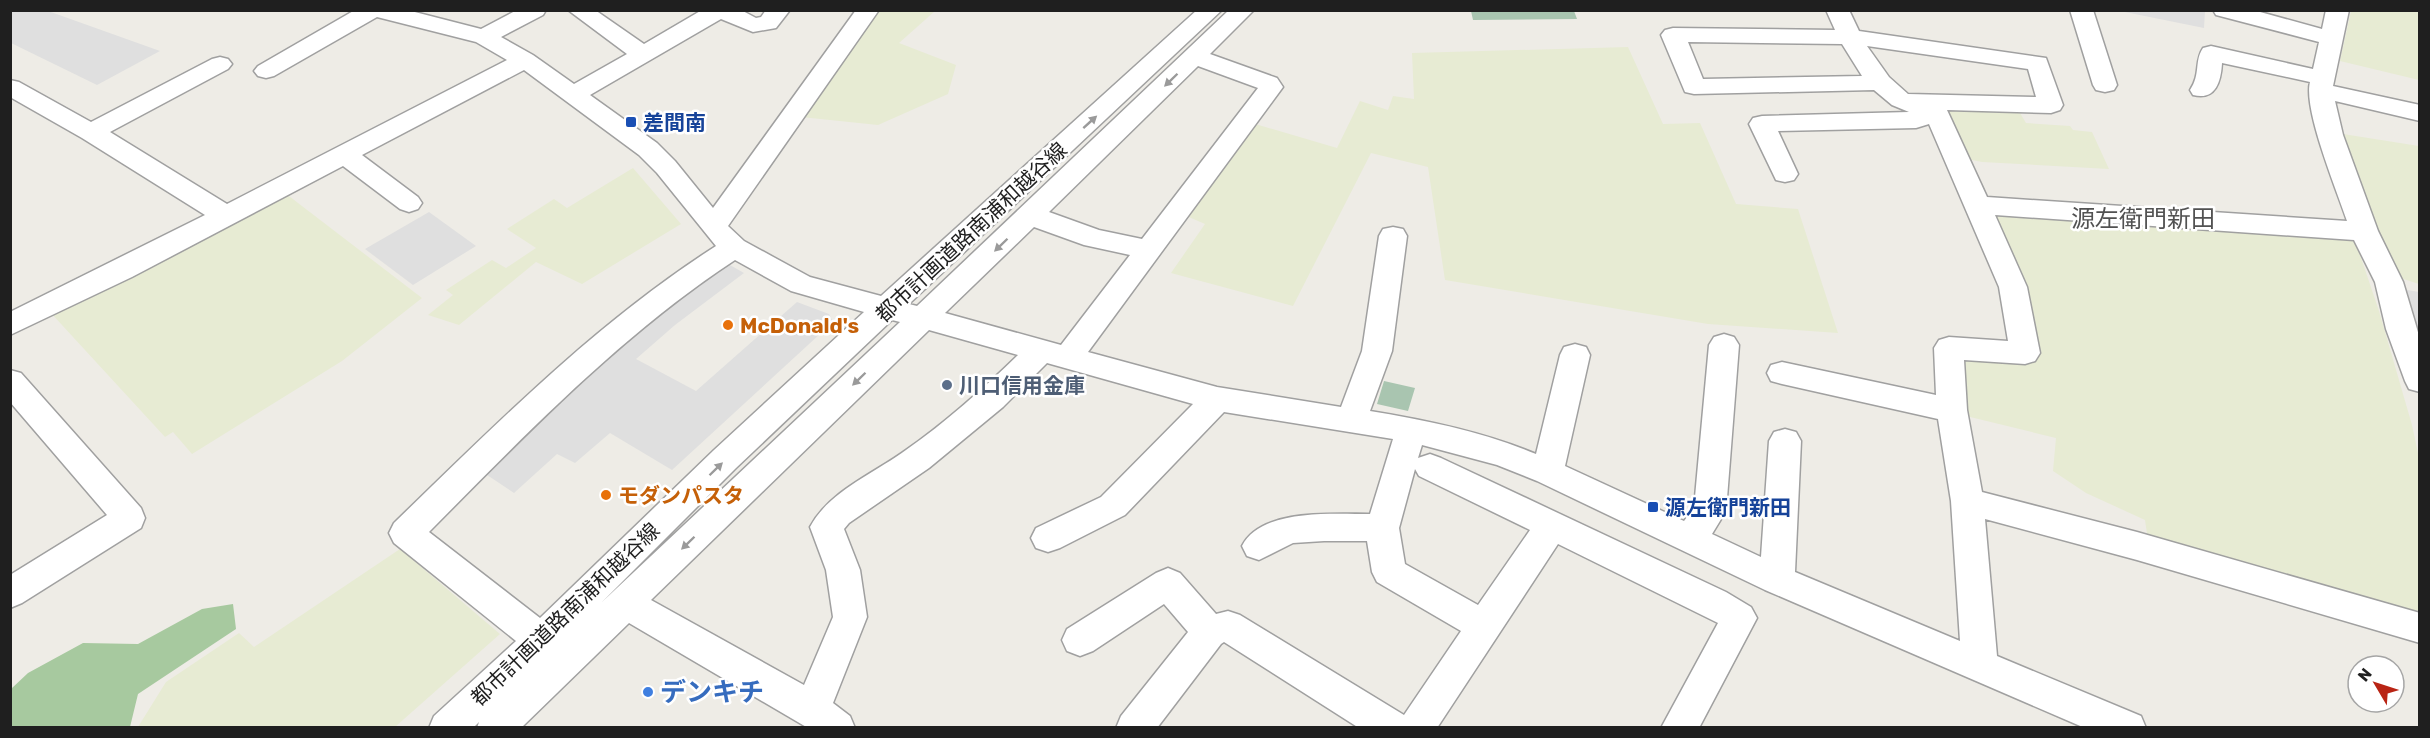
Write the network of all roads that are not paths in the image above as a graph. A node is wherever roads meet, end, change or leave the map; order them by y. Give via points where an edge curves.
1 (372, 10) edge
2 (535, 10) edge
3 (579, 10) edge
4 (720, 10) edge
5 (780, 10) edge
6 (868, 10) edge
7 (1211, 10) edge
8 (1244, 10) edge
9 (1837, 10) edge
10 (2082, 10) edge
11 (2224, 10) edge
12 (2338, 10) edge
13 (398, 12) edge
14 (484, 36) junction
15 (1850, 37) junction
16 (2331, 38) junction
17 (643, 54) junction
18 (1195, 57) junction
19 (525, 60) junction
20 (220, 64) dead end
21 (266, 71) dead end
22 (1879, 83) junction
23 (2321, 84) junction
24 (2105, 86) dead end
25 (10, 87) edge
26 (2202, 90) dead end
27 (574, 94) junction
28 (1903, 101) junction
29 (2420, 112) edge
30 (1937, 113) junction
31 (91, 132) junction
32 (344, 154) junction
33 (1785, 174) dead end
34 (409, 203) dead end
35 (1977, 205) junction
36 (225, 215) junction
37 (1031, 216) junction
38 (2364, 231) junction
39 (1393, 236) dead end
40 (724, 237) junction
41 (1150, 250) junction
42 (889, 308) junction
43 (17, 312) edge
44 (924, 318) junction
45 (1724, 345) dead end
46 (1054, 354) junction
47 (1575, 355) dead end
48 (1782, 373) dead end
49 (10, 381) edge
50 (2420, 381) edge
51 (1217, 399) junction
52 (1952, 410) junction
53 (1351, 420) junction
54 (1411, 430) junction
55 (1785, 441) dead end
56 (1430, 467) dead end
57 (1548, 472) junction
58 (1967, 501) junction
59 (1552, 525) junction
60 (1382, 528) junction
61 (1048, 538) dead end
62 (1690, 539) junction
63 (1259, 546) dead end
64 (1777, 580) junction
65 (10, 593) edge
66 (626, 603) junction
67 (1484, 626) junction
68 (2420, 628) edge
69 (1209, 632) junction
70 (542, 640) junction
71 (1080, 640) dead end
72 (1980, 667) junction
73 (824, 718) edge
74 (447, 728) edge
75 (495, 728) edge
76 (1134, 728) edge
77 (1392, 728) edge
78 (1416, 728) edge
79 (1679, 728) edge
80 (2128, 728) edge

1 - 21 street
2 - 14 street
3 - 17 street
4 - 5 street via 753,25 768,23
4 - 17 street
6 - 40 street
42 -> 7 street, 都市計画道路南浦和越谷線
8 - 18 street, 都市計画道路南浦和越谷線
9 - 15 street
10 - 24 street
11 - 16 street
12 - 16 street
13 - 14 street
14 - 19 street
15 - 22 street
15 - 22 street via 1673,35 1694,87
15 - 28 street via 2038,63 2051,105
16 - 23 street
17 - 27 street
18 -> 37 street, 都市計画道路南浦和越谷線
18 - 41 street via 1271,87
19 - 27 street
19 - 32 street
20 - 31 street
22 - 28 street
23 - 26 street via 2211,53 2209,81
23 - 29 street
23 - 38 street via 2330,135
25 - 31 street
27 - 40 street via 648,149
28 - 30 street
30 - 33 street via 1916,120 1762,124
30 - 35 street
31 - 36 street
32 - 34 street
32 - 36 street
35 - 38 street
35 - 52 street via 2013,287 2025,353 1949,348
36 - 43 street via 122,270
37 - 41 street via 1094,238
37 -> 44 street, 都市計画道路南浦和越谷線
38 - 50 street via 2389,282
39 - 53 street via 1377,351
40 - 42 street via 801,284
40 - 70 street via 669,292 493,447 406,533
41 - 46 street
42 - 44 street
70 -> 42 street, 都市計画道路南浦和越谷線 via 725,459
44 - 46 street
44 -> 66 street, 都市計画道路南浦和越谷線
45 - 62 street via 1710,511
46 - 51 street
46 - 73 street via 918,459 837,514 827,527 843,570 850,617
47 - 57 street
48 - 52 street
49 - 65 street via 129,518
51 - 53 street
51 - 61 street via 1113,506
52 - 58 street
53 - 54 street
54 - 57 street via 1476,445
54 - 60 street
55 - 64 street
56 - 59 street
57 - 62 street
58 - 68 street
58 - 72 street
59 - 67 street
59 - 79 street via 1739,618
60 - 63 street via 1288,530
60 - 67 street via 1389,572
62 - 64 street
64 - 72 street
66 - 73 street
66 - 75 street, 都市計画道路南浦和越谷線
67 - 78 street
69 - 71 street via 1168,583
69 - 76 street
69 - 77 street via 1228,626
70 - 74 street, 都市計画道路南浦和越谷線
72 - 80 street

